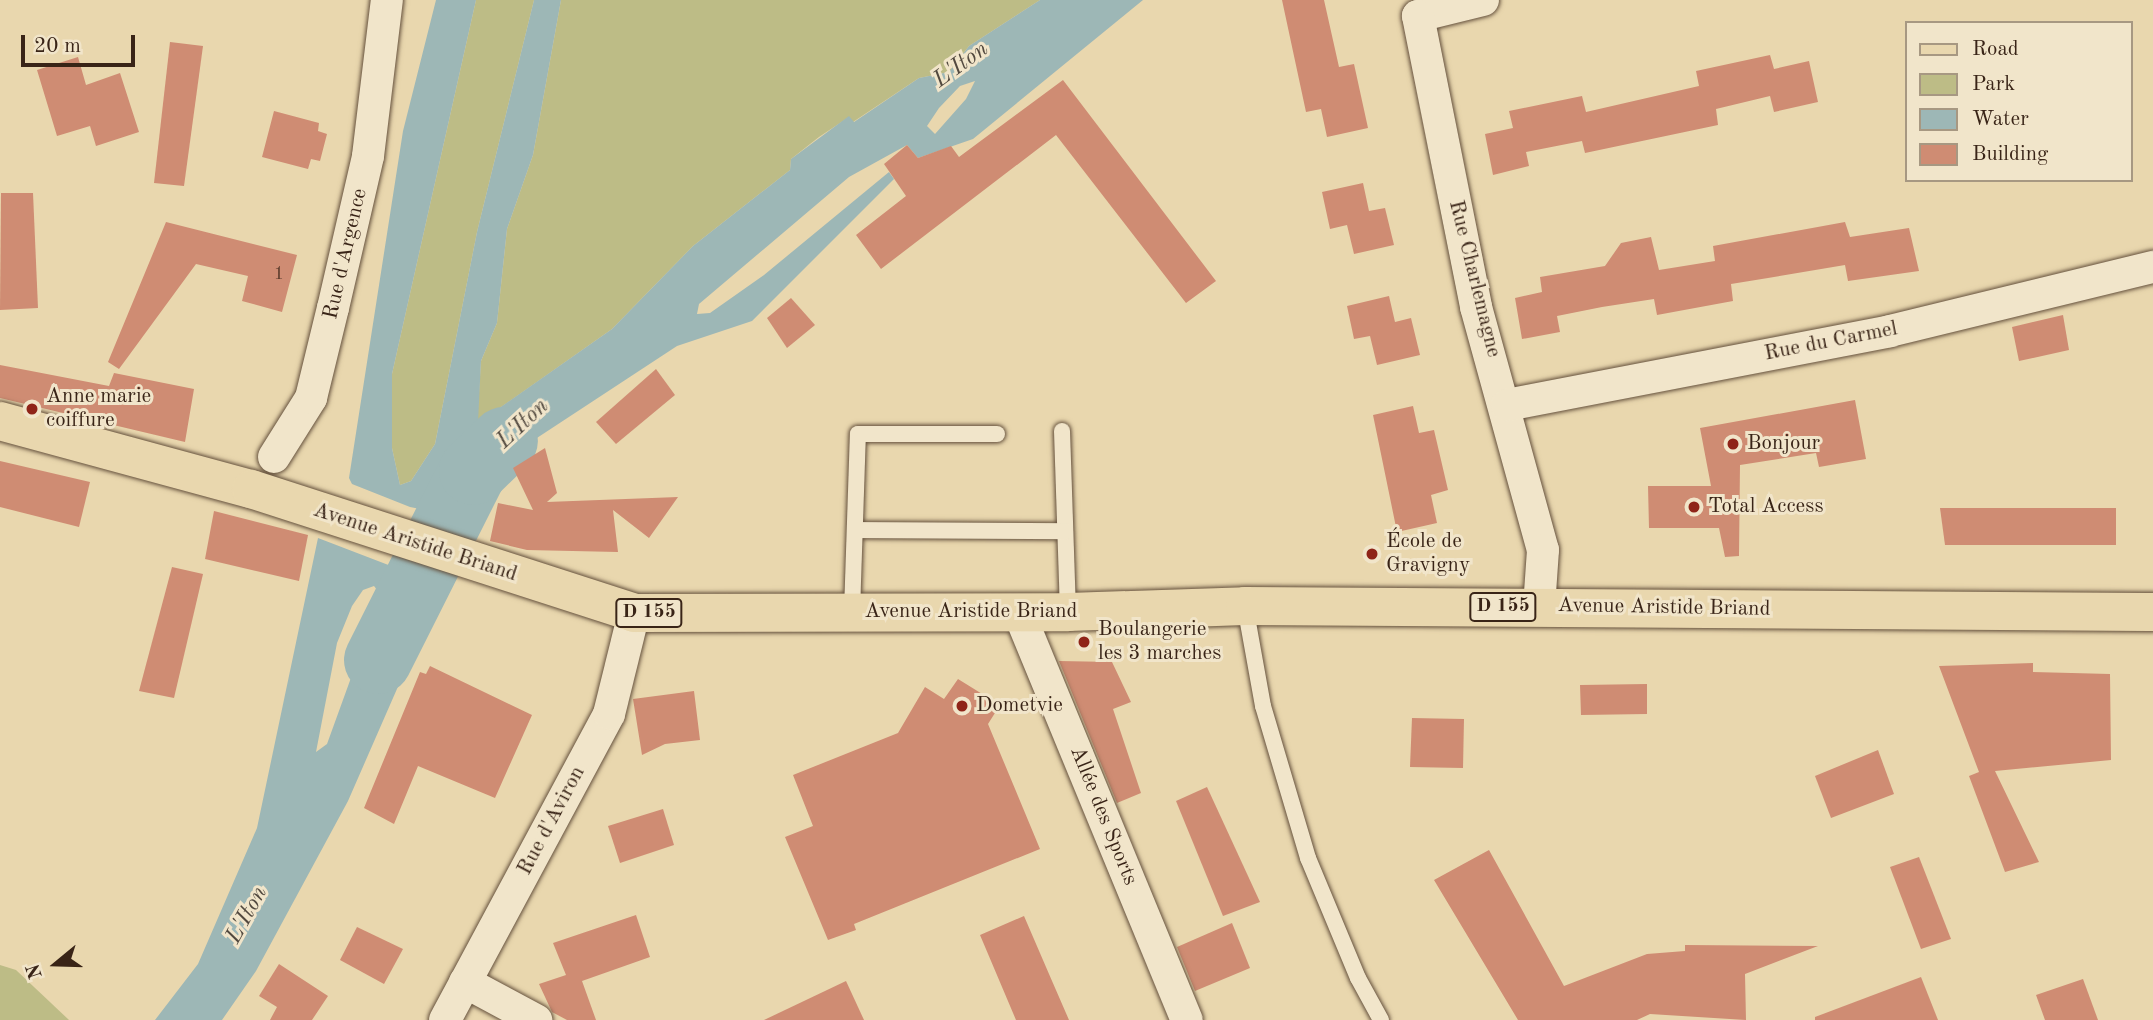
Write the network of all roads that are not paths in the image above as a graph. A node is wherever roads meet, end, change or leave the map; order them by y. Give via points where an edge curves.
1 (387, 0) edge
2 (1483, 0) edge
3 (2153, 267) edge
4 (1507, 405) junction
5 (0, 421) edge
6 (1062, 431) dead end
7 (0, 433) edge
8 (997, 434) dead end
9 (67, 440) junction
10 (262, 473) junction
11 (855, 530) junction
12 (1065, 531) junction
13 (1245, 606) junction
14 (1539, 607) junction
15 (852, 612) junction
16 (1019, 612) junction
17 (1068, 612) junction
18 (2153, 612) edge
19 (634, 613) junction
20 (465, 982) junction
21 (445, 1020) edge
22 (536, 1020) edge
23 (1188, 1020) edge
24 (1381, 1020) edge

1 - 10 street, Rue d'Argence via 368,156 311,398
2 - 4 street, Rue Charlemagne via 1418,16 1476,307
3 - 4 street, Rue du Carmel via 1890,331
4 - 14 street, Rue Charlemagne via 1543,550
5 - 9 main road, Avenue Aristide Briand
6 - 12 lane
7 - 9 main road, Avenue Aristide Briand / D 155
8 - 11 lane via 858,434
9 - 10 main road, Avenue Aristide Briand / D 155
10 - 19 main road, Avenue Aristide Briand / D 155 via 358,524
11 - 12 lane
11 - 15 lane
12 - 17 lane
13 - 14 main road, Avenue Aristide Briand / D 155
13 - 17 main road, Avenue Aristide Briand / D 155
13 - 24 lane via 1262,706 1308,858
14 - 18 main road, Avenue Aristide Briand / D 155
15 - 16 main road, Avenue Aristide Briand / D 155
15 - 19 main road, Avenue Aristide Briand / D 155
16 - 17 main road, Avenue Aristide Briand / D 155
16 - 23 street, Allée des Sports
19 - 20 street, Rue d'Aviron via 609,715
20 - 21 street, Rue d'Aviron
20 - 22 street

